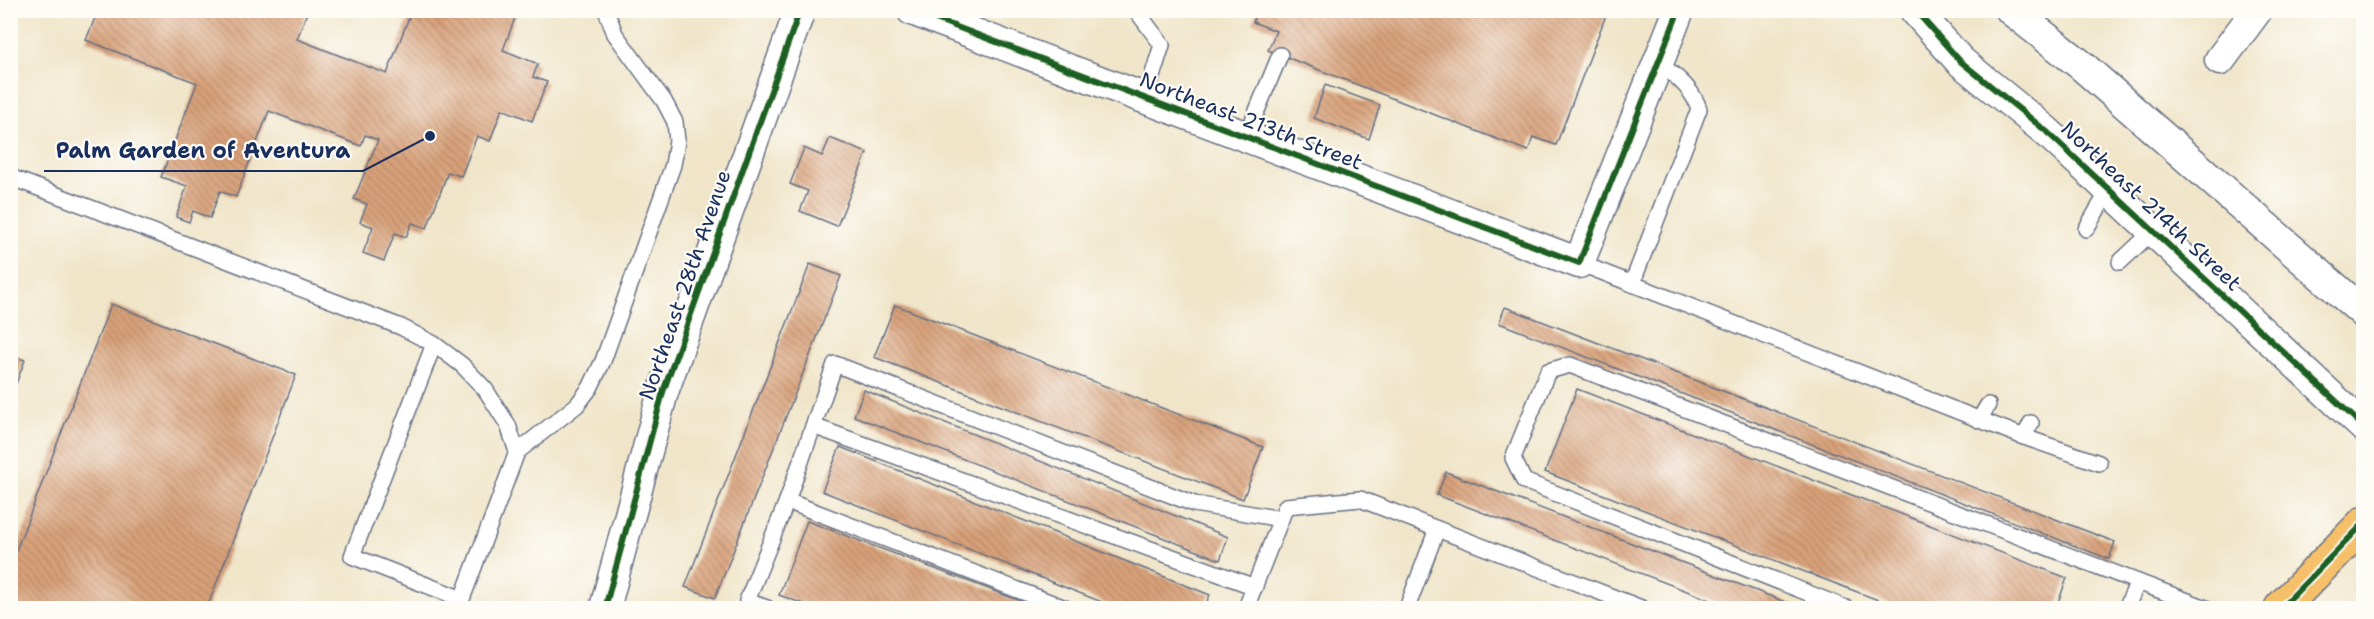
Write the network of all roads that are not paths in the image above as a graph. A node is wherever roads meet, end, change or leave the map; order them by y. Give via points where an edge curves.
1 (606, 10) edge
2 (800, 10) edge
3 (912, 10) edge
4 (1136, 10) edge
5 (1679, 10) edge
6 (1915, 10) edge
7 (2011, 10) edge
8 (2257, 10) edge
9 (1280, 55) dead end
10 (2220, 60) dead end
11 (1659, 64) junction
12 (1144, 99) junction
13 (1246, 137) junction
14 (10, 177) edge
15 (2109, 190) junction
16 (2086, 229) dead end
17 (2152, 231) junction
18 (2120, 262) dead end
19 (1579, 263) junction
20 (1632, 284) junction
21 (2364, 313) edge
22 (434, 344) junction
23 (1988, 405) dead end
24 (1980, 420) junction
25 (2031, 423) dead end
26 (813, 426) junction
27 (2364, 427) edge
28 (2024, 437) junction
29 (517, 452) junction
30 (2099, 463) dead end
31 (787, 501) junction
32 (1281, 519) junction
33 (2364, 523) edge
34 (1437, 529) junction
35 (2138, 582) junction
36 (1255, 586) junction
37 (605, 609) edge
38 (767, 609) edge
39 (1065, 609) edge
40 (1246, 609) edge
41 (1407, 609) edge
42 (1641, 609) edge
43 (1846, 609) edge
44 (2126, 609) edge
45 (2206, 609) edge
46 (2281, 609) edge

1 - 29 lane via 615,34 675,122 673,165 590,388 577,405
2 - 37 street, Northeast 28th Avenue via 663,392
3 - 12 street, Northeast 213th Street
4 - 12 lane via 1162,45
5 - 11 street
6 - 15 street, Northeast 214th Street via 1960,61 2046,131
7 - 21 street via 2080,65
8 - 10 street
9 - 13 lane
11 - 19 street
11 - 20 lane via 1695,95 1699,109
12 - 13 street, Northeast 213th Street
13 - 19 street, Northeast 213th Street
14 - 22 lane via 365,312
15 - 16 lane
15 - 17 street, Northeast 214th Street
17 - 18 lane
17 - 27 street, Northeast 214th Street
19 - 20 lane
20 - 24 lane
22 - 29 lane via 485,389 508,425
22 - 29 lane via 352,556 462,599
23 - 24 lane
24 - 28 lane
25 - 28 lane
26 - 31 lane
26 - 32 lane via 834,364 1194,504
26 - 36 lane
28 - 30 lane
31 - 38 lane via 747,601
31 - 39 lane
32 - 34 lane via 1287,506 1360,499
32 - 36 lane
33 - 46 main road
34 - 41 lane
34 - 42 lane
35 - 43 lane via 1570,365 1548,371 1513,458 1524,481
35 - 44 lane
35 - 45 lane
36 - 40 lane

